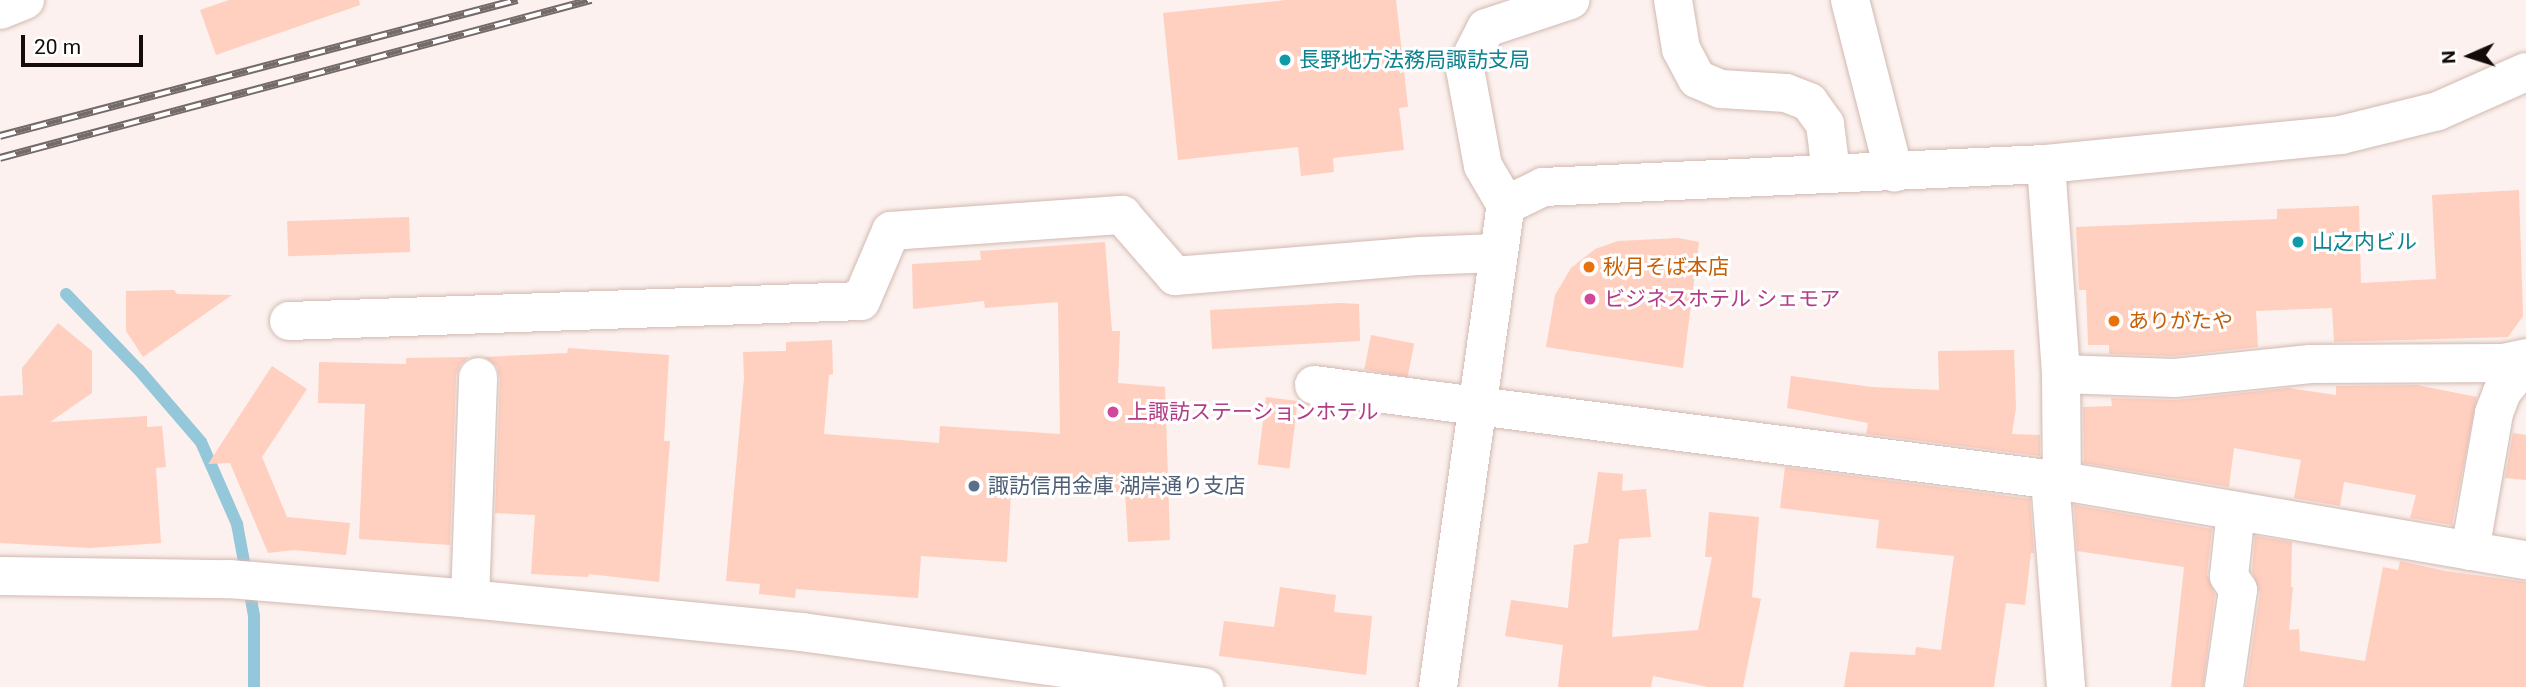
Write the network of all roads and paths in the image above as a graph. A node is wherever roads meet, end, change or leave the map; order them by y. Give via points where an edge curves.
1 (25, 0) edge
2 (1570, 0) edge
3 (1673, 0) edge
4 (1850, 0) edge
5 (0, 10) edge
6 (2526, 72) edge
7 (2046, 164) junction
8 (1831, 172) junction
9 (1894, 172) junction
10 (1506, 205) junction
11 (1497, 253) junction
12 (289, 321) dead end
13 (2526, 359) edge
14 (2061, 374) junction
15 (478, 377) dead end
16 (1314, 386) dead end
17 (1476, 404) junction
18 (2056, 480) junction
19 (2236, 511) junction
20 (2470, 551) junction
21 (2526, 560) edge
22 (0, 576) edge
23 (470, 599) junction
24 (1145, 683) edge
25 (1204, 687) edge
26 (1438, 687) edge
27 (2066, 687) edge
28 (2224, 687) edge

1 - 5 main road
2 - 10 main road via 1486,28 1465,69 1483,166
3 - 8 main road via 1681,49 1697,79 1721,89 1786,93 1809,102 1825,124
4 - 9 main road
6 - 7 main road via 2438,111 2341,135
7 - 9 main road
7 - 14 main road
8 - 9 main road
8 - 10 main road via 1543,187
10 - 11 main road
11 - 12 main road via 1175,276 1122,215 891,231 861,300
11 - 17 main road
13 - 14 main road via 2310,364 2175,378
13 - 20 main road via 2502,392 2494,413
14 - 18 main road
15 - 23 main road
16 - 17 main road
17 - 18 main road
17 - 26 main road
18 - 19 main road
18 - 27 main road
19 - 20 main road
19 - 28 main road via 2229,576 2238,590
20 - 21 main road
22 - 23 main road via 229,579
23 - 24 main road via 801,632
24 - 25 main road

